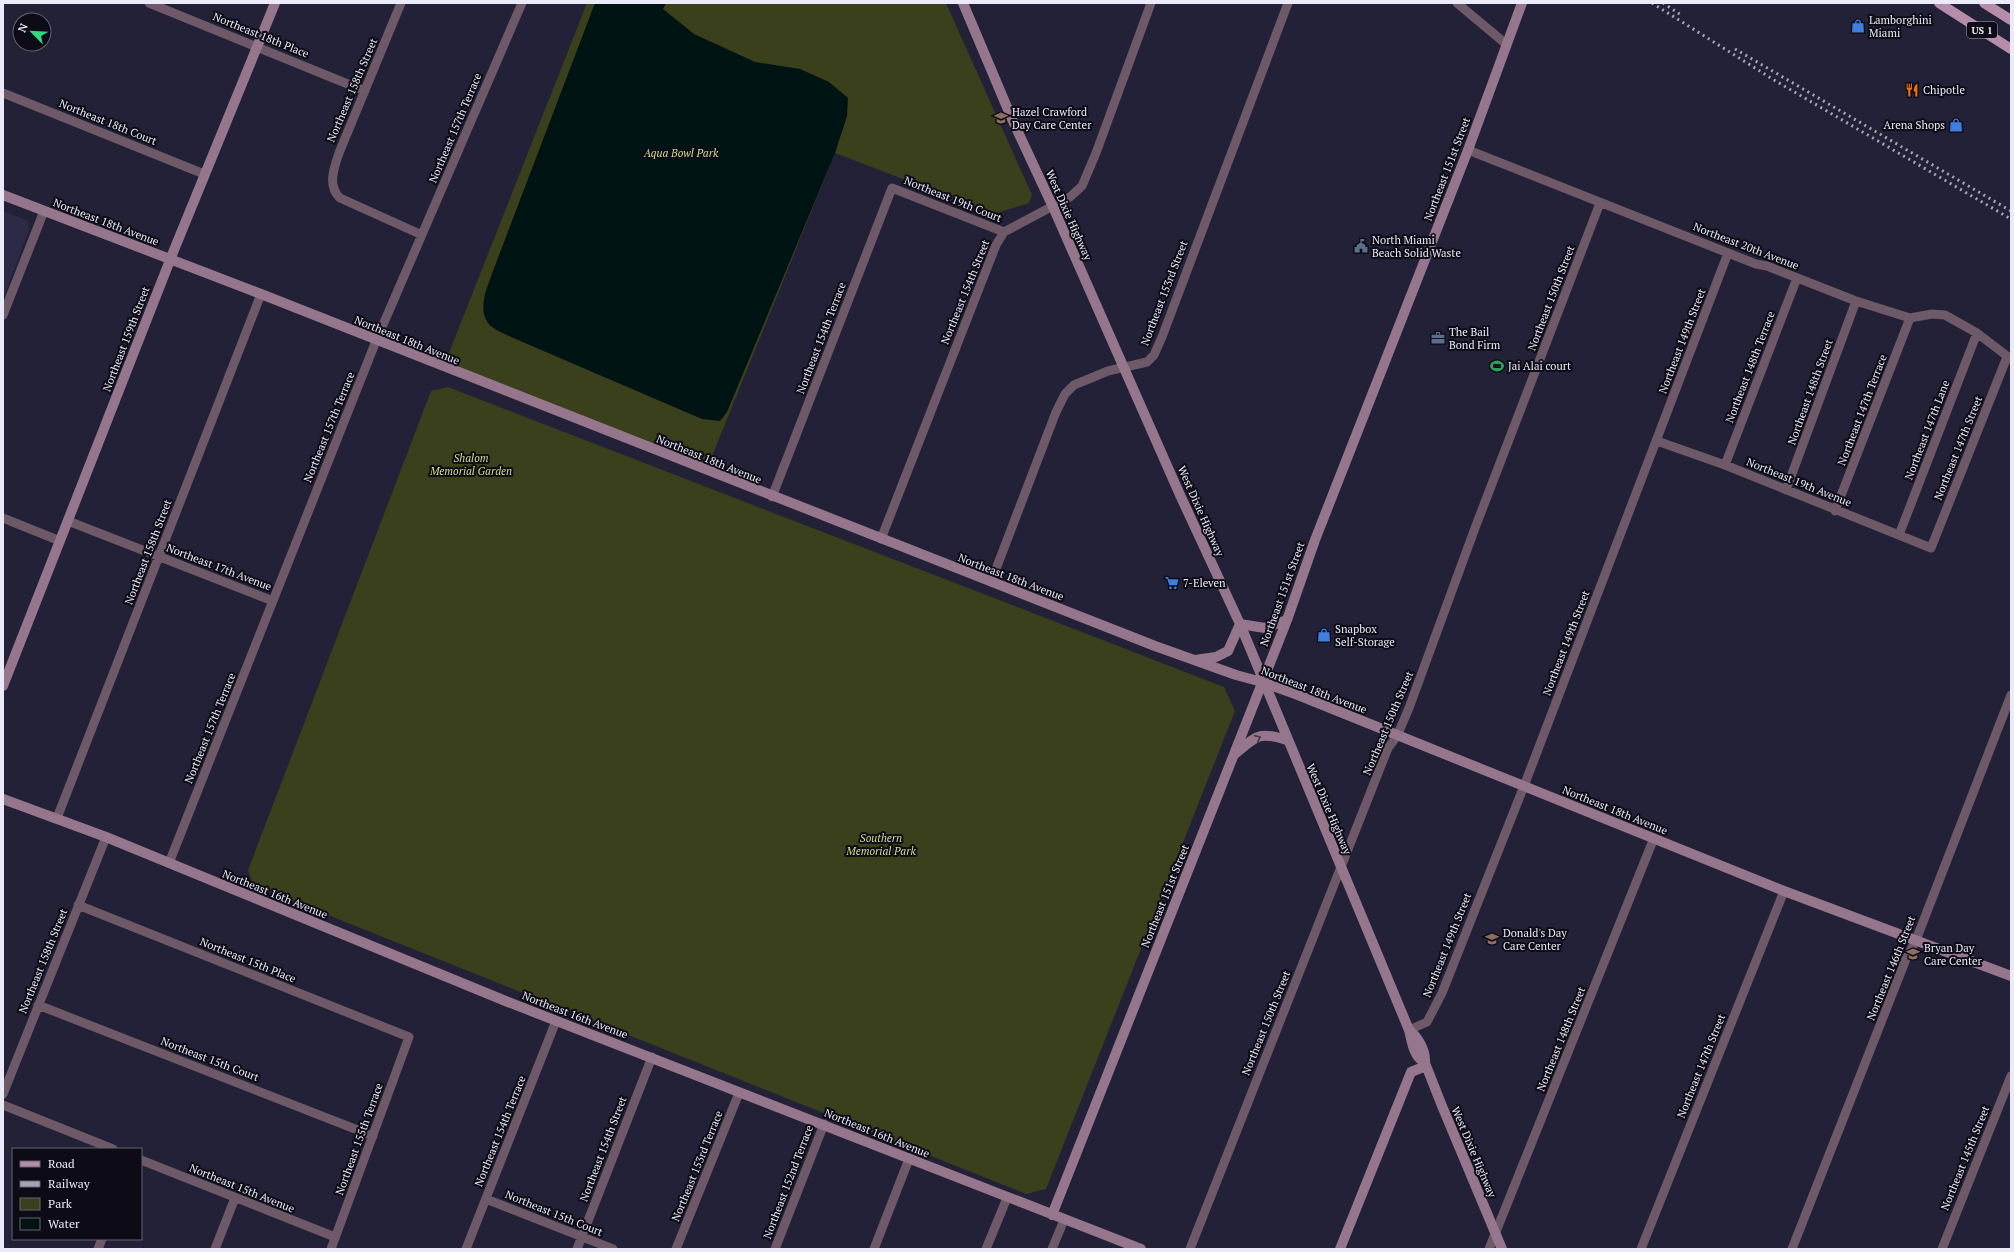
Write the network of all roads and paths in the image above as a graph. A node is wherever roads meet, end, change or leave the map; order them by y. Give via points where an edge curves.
1 (149, 3) edge
2 (275, 3) edge
3 (401, 3) edge
4 (522, 3) edge
5 (963, 3) edge
6 (1151, 3) edge
7 (1288, 3) edge
8 (1457, 3) edge
9 (1522, 3) edge
10 (1939, 3) edge
11 (1984, 3) edge
12 (2011, 20) edge
13 (1506, 44) junction
14 (257, 46) junction
15 (2011, 48) edge
16 (365, 91) junction
17 (3, 93) edge
18 (1468, 150) junction
19 (204, 174) junction
20 (892, 188) joint
21 (3, 195) edge
22 (1600, 203) junction
23 (1053, 206) junction
24 (44, 211) junction
25 (1004, 232) junction
26 (422, 235) junction
27 (1728, 253) junction
28 (170, 259) junction
29 (1797, 278) junction
30 (261, 294) junction
31 (1856, 301) junction
32 (3, 315) edge
33 (1910, 318) junction
34 (1977, 333) junction
35 (376, 341) junction
36 (2009, 358) edge
37 (1124, 368) junction
38 (1656, 441) junction
39 (1725, 465) junction
40 (1786, 490) junction
41 (772, 497) junction
42 (1835, 511) junction
43 (3, 518) edge
44 (68, 521) junction
45 (1899, 536) junction
46 (881, 539) junction
47 (60, 541) junction
48 (1931, 548) joint
49 (159, 557) junction
50 (991, 582) junction
51 (273, 601) junction
52 (1287, 620) junction
53 (1240, 624) junction
54 (1194, 660) junction
55 (1262, 682) junction
56 (3, 686) edge
57 (2011, 695) edge
58 (1397, 736) junction
59 (1287, 740) junction
60 (1234, 755) junction
61 (1524, 786) junction
62 (3, 799) edge
63 (57, 818) junction
64 (106, 837) junction
65 (1654, 838) junction
66 (169, 863) junction
67 (1341, 867) junction
68 (1784, 891) junction
69 (78, 905) junction
70 (1916, 940) junction
71 (2011, 976) edge
72 (38, 1005) junction
73 (556, 1021) junction
74 (1410, 1030) junction
75 (409, 1037) joint
76 (652, 1058) junction
77 (1426, 1064) junction
78 (2011, 1076) edge
79 (739, 1092) junction
80 (3, 1094) edge
81 (3, 1105) edge
82 (824, 1124) junction
83 (373, 1136) junction
84 (110, 1148) edge
85 (909, 1159) junction
86 (142, 1160) edge
87 (235, 1198) junction
88 (486, 1198) junction
89 (1007, 1198) junction
90 (1052, 1215) junction
91 (1064, 1220) junction
92 (1496, 1233) junction
93 (582, 1236) junction
94 (335, 1238) junction
95 (215, 1249) edge
96 (331, 1249) edge
97 (466, 1249) edge
98 (577, 1249) edge
99 (614, 1249) edge
100 (676, 1249) edge
101 (775, 1249) edge
102 (874, 1249) edge
103 (986, 1249) edge
104 (1052, 1249) edge
105 (1141, 1249) edge
106 (1190, 1249) edge
107 (1340, 1249) edge
108 (1489, 1249) edge
109 (1502, 1249) edge
110 (1641, 1249) edge
111 (1792, 1249) edge
112 (1942, 1249) edge

1 - 14 street, Northeast 18th Place
2 - 14 street, Northeast 159th Street
3 - 16 street, Northeast 158th Street
4 - 26 street, Northeast 157th Terrace
5 - 23 street, West Dixie Highway via 1012,119
6 - 23 street, Northeast 154th Street via 1084,182 1077,192
7 - 37 street, Northeast 153rd Street via 1162,337 1151,360
8 - 13 street
9 - 13 street, Northeast 151st Street
10 - 15 main road, US 1
11 - 12 main road, US 1
13 - 18 street, Northeast 151st Street
14 - 16 street, Northeast 18th Place
14 - 19 street, Northeast 159th Street
16 - 26 street, Northeast 158th Street via 334,166 333,187 340,198
17 - 19 street, Northeast 18th Court
18 - 22 street, Northeast 20th Avenue
18 - 52 street, Northeast 151st Street via 1315,540
19 - 28 street, Northeast 159th Street
20 - 25 street, Northeast 19th Court
20 - 41 street, Northeast 154th Terrace
21 - 24 street, Northeast 18th Avenue
22 - 27 street, Northeast 20th Avenue
22 - 58 street, Northeast 150th Street
23 - 25 street, Northeast 154th Street
23 - 37 street, West Dixie Highway
24 - 28 street, Northeast 18th Avenue
24 - 32 street
25 - 46 street, Northeast 154th Street via 996,245
26 - 35 street, Northeast 157th Terrace
27 - 29 street, Northeast 20th Avenue
27 - 38 street, Northeast 149th Street
28 - 30 street, Northeast 18th Avenue
28 - 44 street, Northeast 159th Street
29 - 31 street, Northeast 20th Avenue
29 - 39 street, Northeast 148th Terrace
30 - 35 street, Northeast 18th Avenue
30 - 49 street, Northeast 158th Street
31 - 33 street, Northeast 20th Avenue
31 - 40 street, Northeast 148th Street
33 - 34 street, Northeast 20th Avenue via 1932,314 1945,315
33 - 42 street, Northeast 147th Terrace
34 - 36 street, Northeast 20th Avenue
34 - 45 street, Northeast 147th Lane
35 - 41 street, Northeast 18th Avenue
35 - 51 street, Northeast 157th Terrace
36 - 48 street, Northeast 147th Street
37 - 50 street, Northeast 153rd Street via 1108,371 1074,385 1065,394
37 - 53 street, West Dixie Highway
38 - 39 street, Northeast 19th Avenue
38 - 61 street, Northeast 149th Street
39 - 40 street, Northeast 19th Avenue
40 - 42 street, Northeast 19th Avenue
41 - 46 street, Northeast 18th Avenue
42 - 45 street, Northeast 19th Avenue
43 - 47 street
44 - 47 street, Northeast 159th Street
44 - 49 street, Northeast 17th Avenue
45 - 48 street, Northeast 19th Avenue
46 - 50 street, Northeast 18th Avenue
47 - 56 street, Northeast 159th Street
49 - 51 street, Northeast 17th Avenue
49 - 63 street, Northeast 158th Street
50 - 54 street, Northeast 18th Avenue
51 - 66 street, Northeast 157th Terrace
52 - 53 street via 1265,628
52 - 55 street, Northeast 151st Street
53 - 54 street via 1228,651 1216,657
53 - 55 street, West Dixie Highway
54 - 55 street, Northeast 18th Avenue
55 - 58 street, Northeast 18th Avenue
55 - 59 street, West Dixie Highway
55 - 60 street, Northeast 151st Street
57 - 70 street, Northeast 146th Street
58 - 61 street, Northeast 18th Avenue
58 - 67 street, Northeast 150th Street via 1388,748
60 -> 59 street via 1261,735
59 - 67 street, West Dixie Highway
60 - 90 street, Northeast 151st Street
61 - 65 street, Northeast 18th Avenue
61 - 74 street, Northeast 149th Street via 1442,993 1427,1022
62 - 63 street, Northeast 16th Avenue
63 - 64 street, Northeast 16th Avenue
64 - 66 street, Northeast 16th Avenue
64 - 69 street, Northeast 158th Street
65 - 68 street, Northeast 18th Avenue
65 - 92 street, Northeast 148th Street
66 - 73 street, Northeast 16th Avenue
67 - 74 street, West Dixie Highway
67 - 106 street, Northeast 150th Street
68 - 70 street, Northeast 18th Avenue
68 - 110 street, Northeast 147th Street
69 - 72 street, Northeast 158th Street
69 - 75 street, Northeast 15th Place
70 - 71 street, Northeast 18th Avenue
70 - 111 street, Northeast 146th Street
72 - 80 street, Northeast 158th Street
72 - 83 street, Northeast 15th Court
73 - 76 street, Northeast 16th Avenue
73 - 88 street, Northeast 154th Terrace
74 - 77 street, West Dixie Highway via 1410,1041 1419,1060
75 - 83 street, Northeast 155th Terrace
76 - 79 street, Northeast 16th Avenue
76 - 93 street, Northeast 154th Street
77 - 92 street, West Dixie Highway
77 - 107 street via 1411,1072
78 - 112 street, Northeast 145th Street
79 - 82 street, Northeast 16th Avenue
79 - 100 street, Northeast 153rd Terrace
81 - 84 street
82 - 85 street, Northeast 16th Avenue
82 - 101 street, Northeast 152nd Terrace
83 - 94 street, Northeast 155th Terrace
85 - 89 street, Northeast 16th Avenue
85 - 102 street
86 - 87 street, Northeast 15th Avenue
87 - 94 street, Northeast 15th Avenue
87 - 95 street
88 - 93 street, Northeast 15th Court
88 - 97 street, Northeast 154th Terrace
89 - 90 street, Northeast 16th Avenue
89 - 103 street
90 - 91 street, Northeast 16th Avenue
91 - 104 street
91 - 105 street, Northeast 16th Avenue
92 - 108 street, Northeast 148th Street
92 - 109 street, West Dixie Highway
93 - 98 street, Northeast 154th Street
93 - 99 street, Northeast 15th Court
94 - 96 street, Northeast 155th Terrace

